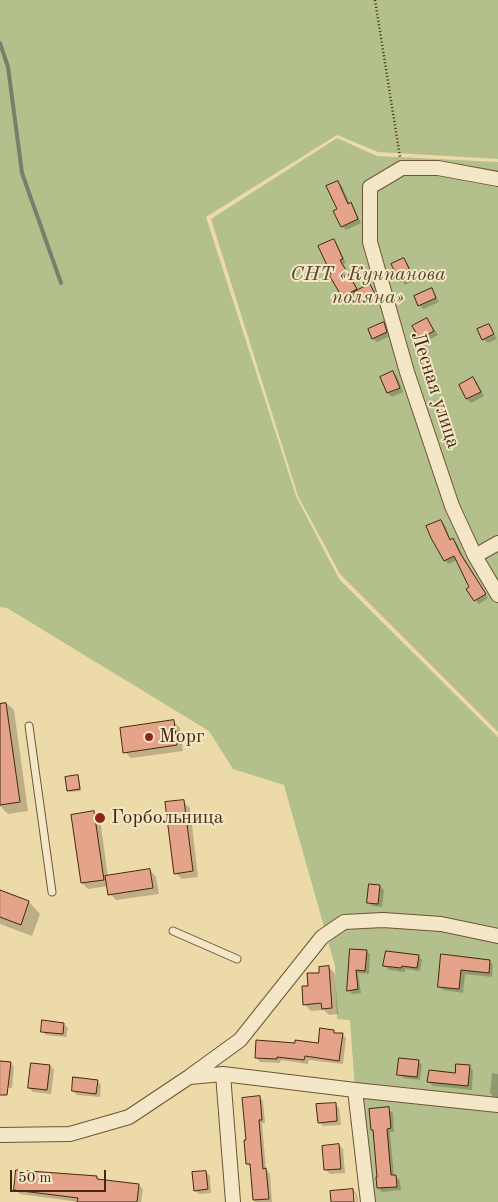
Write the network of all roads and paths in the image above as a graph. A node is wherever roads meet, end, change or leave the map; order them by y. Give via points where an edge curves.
1 (375, 0) edge
2 (402, 168) junction
3 (498, 179) edge
4 (498, 543) edge
5 (475, 556) junction
6 (498, 595) edge
7 (29, 726) dead end
8 (52, 892) dead end
9 (172, 931) dead end
10 (498, 936) edge
11 (238, 959) dead end
12 (223, 1074) junction
13 (189, 1077) junction
14 (355, 1090) junction
15 (498, 1105) edge
16 (0, 1135) edge
17 (233, 1202) edge
18 (368, 1202) edge

1 - 2 path
2 - 3 street via 438,168
2 - 5 street, Лесная улица via 370,187 370,242 407,372 452,506
4 - 5 street
5 - 6 street, Лесная улица
7 - 8 lane
9 - 11 lane
10 - 13 street via 441,924 384,920 344,922 322,937 240,1040
12 - 13 street
12 - 14 street
12 - 17 street
13 - 16 street via 129,1117 70,1134
14 - 15 street
14 - 18 street

